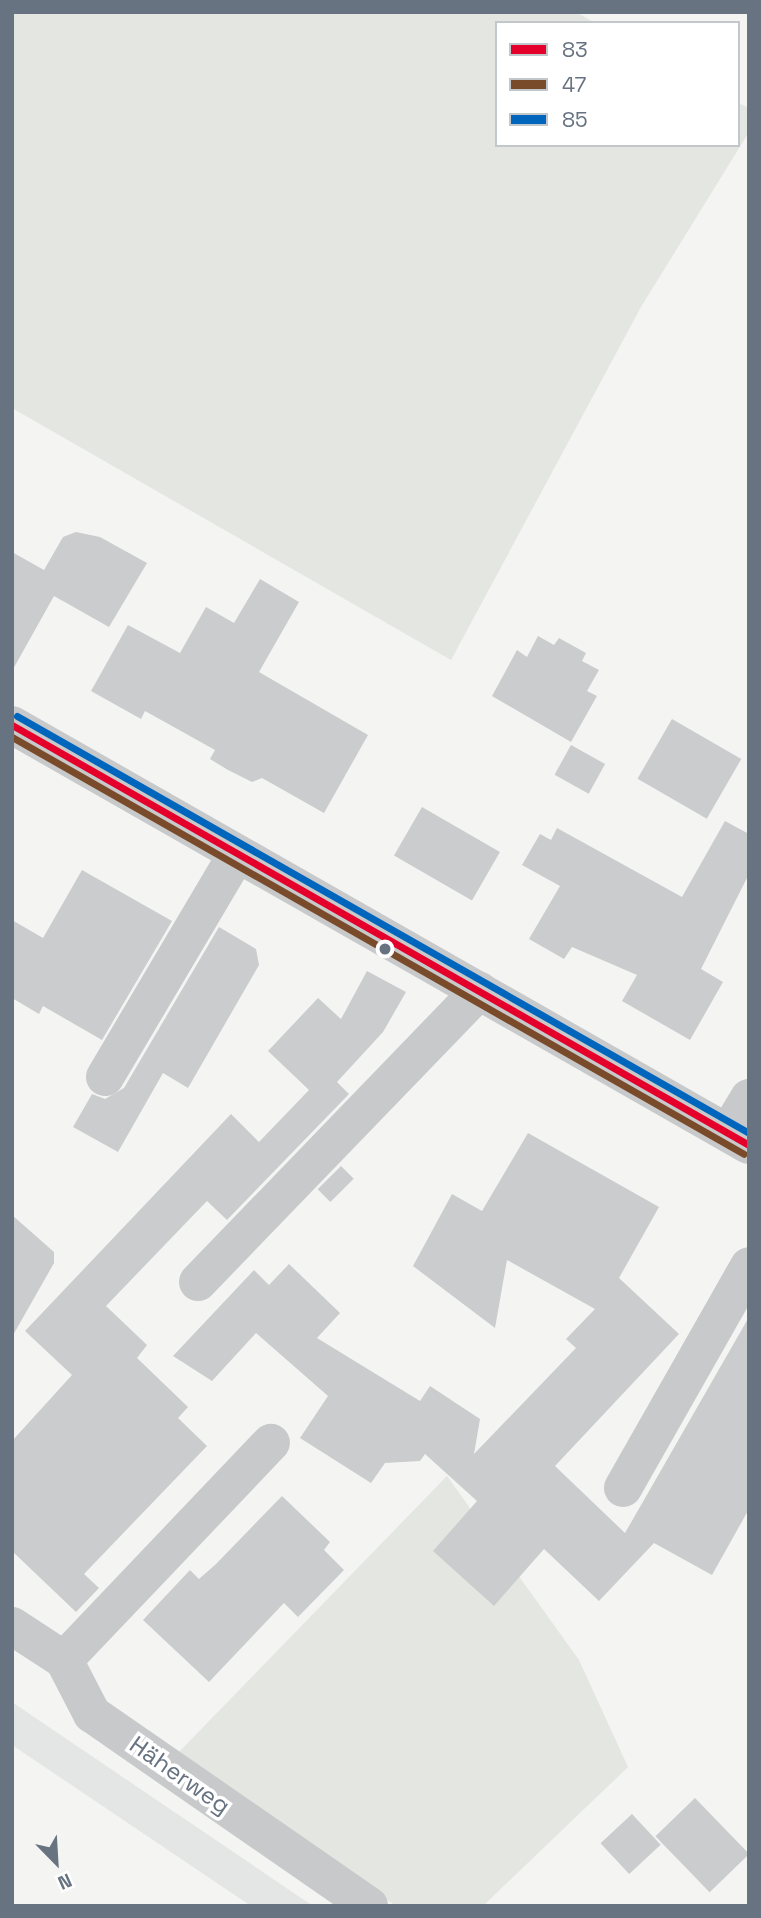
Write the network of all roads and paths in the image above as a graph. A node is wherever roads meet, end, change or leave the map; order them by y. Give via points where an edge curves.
1 (12, 725) edge
2 (237, 853) junction
3 (479, 991) junction
4 (105, 1077) dead end
5 (749, 1098) edge
6 (738, 1139) edge
7 (749, 1266) edge
8 (198, 1282) dead end
9 (271, 1443) dead end
10 (623, 1488) dead end
11 (12, 1626) edge
12 (64, 1660) junction
13 (369, 1906) edge

1 - 2 street
2 - 3 street
2 - 4 street
3 - 6 street
3 - 8 street
5 - 6 street
7 - 10 street
9 - 12 street
11 - 12 street, Häherweg
12 - 13 street, Häherweg via 92,1714

